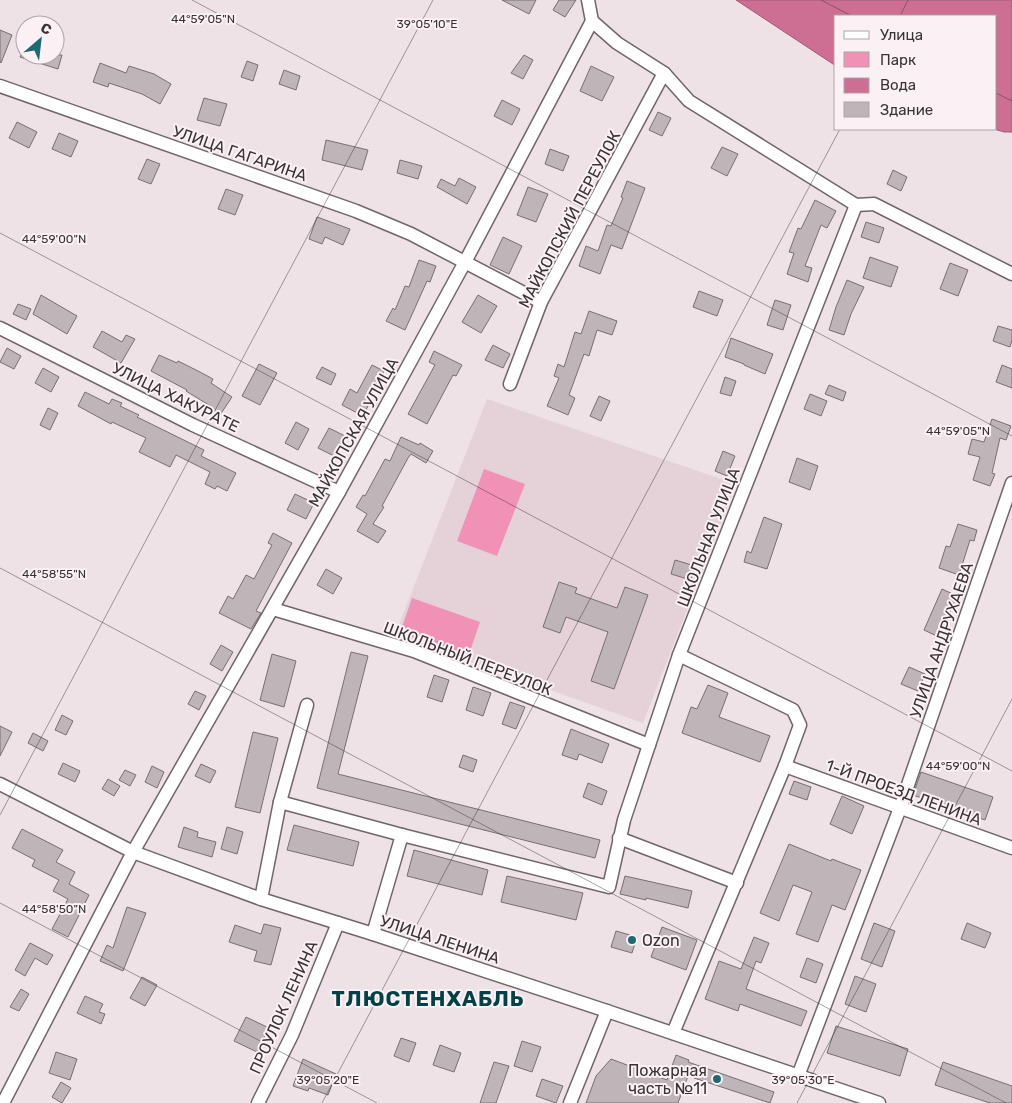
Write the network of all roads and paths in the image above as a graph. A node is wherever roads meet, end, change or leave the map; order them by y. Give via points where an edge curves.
1 (588, 0) edge
2 (592, 21) junction
3 (664, 73) junction
4 (0, 86) edge
5 (856, 205) junction
6 (465, 262) junction
7 (1012, 274) edge
8 (541, 302) junction
9 (0, 328) edge
10 (510, 384) dead end
11 (1012, 483) edge
12 (339, 492) junction
13 (273, 609) junction
14 (679, 655) junction
15 (307, 705) dead end
16 (649, 745) junction
17 (785, 766) junction
18 (0, 784) edge
19 (280, 802) junction
20 (900, 808) junction
21 (402, 836) junction
22 (619, 838) junction
23 (1012, 848) edge
24 (133, 852) junction
25 (737, 883) junction
26 (261, 899) junction
27 (338, 923) junction
28 (372, 934) junction
29 (607, 1010) junction
30 (673, 1033) junction
31 (798, 1076) junction
32 (2, 1103) edge
33 (258, 1103) edge
34 (570, 1103) edge
35 (879, 1103) edge

1 - 2 street
2 - 3 street via 617,43
2 - 6 street, МАЙКОПСКАЯ УЛИЦА
3 - 5 street via 689,101
3 - 8 street, МАЙКОПСКИЙ ПЕРЕУЛОК
4 - 6 street, УЛИЦА ГАГАРИНА via 356,211
5 - 7 street via 874,204
5 - 14 street, ШКОЛЬНАЯ УЛИЦА
6 - 8 street, УЛИЦА ГАГАРИНА
6 - 12 street, МАЙКОПСКАЯ УЛИЦА
8 - 10 street, МАЙКОПСКИЙ ПЕРЕУЛОК
9 - 12 street, УЛИЦА ХАКУРАТЕ via 193,425
11 - 20 street, УЛИЦА АНДРУХАЕВА
12 - 13 street, МАЙКОПСКАЯ УЛИЦА
13 - 16 street, ШКОЛЬНЫЙ ПЕРЕУЛОК via 414,651
13 - 24 street, МАЙКОПСКАЯ УЛИЦА
14 - 16 street, ШКОЛЬНАЯ УЛИЦА
14 - 17 street via 793,710 800,725
15 - 19 street
16 - 22 street, ШКОЛЬНАЯ УЛИЦА
17 - 20 street, 1-Й ПРОЕЗД ЛЕНИНА
17 - 25 street
18 - 24 street, УЛИЦА ЛЕНИНА
19 - 21 street
19 - 26 street
20 - 23 street, 1-Й ПРОЕЗД ЛЕНИНА
20 - 31 street, УЛИЦА АНДРУХАЕВА
21 - 22 street, ШКОЛЬНАЯ УЛИЦА via 609,887
21 - 28 street
22 - 25 street
24 - 26 street, УЛИЦА ЛЕНИНА
24 - 32 street, МАЙКОПСКАЯ УЛИЦА
25 - 30 street
26 - 27 street, УЛИЦА ЛЕНИНА
27 - 28 street, УЛИЦА ЛЕНИНА
27 - 33 street, ПРОУЛОК ЛЕНИНА via 292,1035
28 - 29 street, УЛИЦА ЛЕНИНА
29 - 30 street, УЛИЦА ЛЕНИНА
29 - 34 street
30 - 31 street, УЛИЦА ЛЕНИНА
31 - 35 street, УЛИЦА ЛЕНИНА

